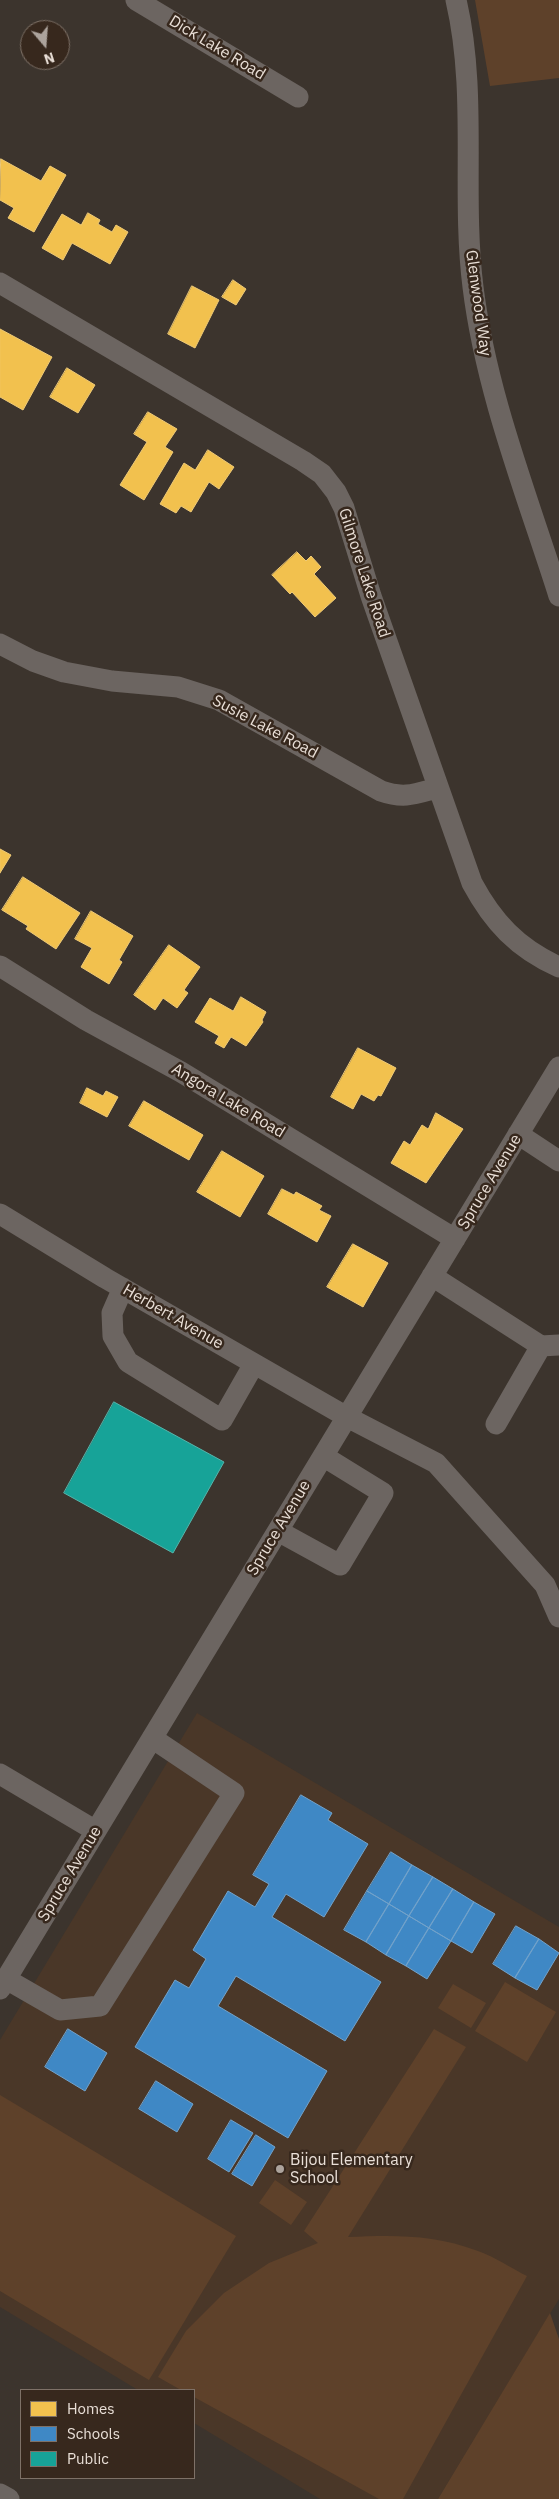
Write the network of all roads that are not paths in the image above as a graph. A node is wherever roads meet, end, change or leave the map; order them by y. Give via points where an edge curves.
1 (136, 0) edge
2 (456, 0) edge
3 (298, 96) dead end
4 (0, 283) edge
5 (559, 596) edge
6 (0, 644) edge
7 (438, 788) junction
8 (0, 966) edge
9 (559, 967) edge
10 (559, 1067) edge
11 (518, 1134) junction
12 (559, 1161) edge
13 (0, 1214) edge
14 (455, 1239) junction
15 (432, 1276) junction
16 (123, 1288) junction
17 (550, 1345) edge
18 (254, 1364) junction
19 (347, 1417) junction
20 (496, 1424) dead end
21 (323, 1456) junction
22 (278, 1531) junction
23 (559, 1618) edge
24 (152, 1738) junction
25 (0, 1774) edge
26 (96, 1831) junction
27 (3, 1984) edge
28 (0, 2494) edge
29 (9, 2499) edge

1 - 3 street, Dick Lake Road
2 - 5 street, Glenwood Way via 467,61 469,248 483,349
4 - 7 street, Gilmore Lake Road via 322,474 344,508
6 - 7 street, Susie Lake Road via 64,672 112,681 178,687 219,700 381,791 396,796 412,796
7 - 9 street, Gilmore Lake Road via 469,875 486,910 503,930
8 - 14 street, Angora Lake Road
10 - 11 street, Spruce Avenue
11 - 12 street
11 - 14 street, Spruce Avenue
13 - 16 street, Herbert Avenue
14 - 15 street, Spruce Avenue
15 - 17 street
15 - 19 street, Spruce Avenue
16 - 18 street, Herbert Avenue
16 - 18 street via 112,1313 113,1336 128,1362 222,1420
17 - 20 street
18 - 19 street, Herbert Avenue
19 - 21 street, Spruce Avenue
19 - 23 street, Herbert Avenue via 436,1463 546,1585
21 - 22 street, Spruce Avenue
21 - 22 street via 383,1493 345,1557 340,1565
22 - 24 street, Spruce Avenue
24 - 26 street, Spruce Avenue
24 - 27 street via 234,1793 100,2006 60,2010
25 - 26 street
26 - 27 street, Spruce Avenue
28 - 29 street

